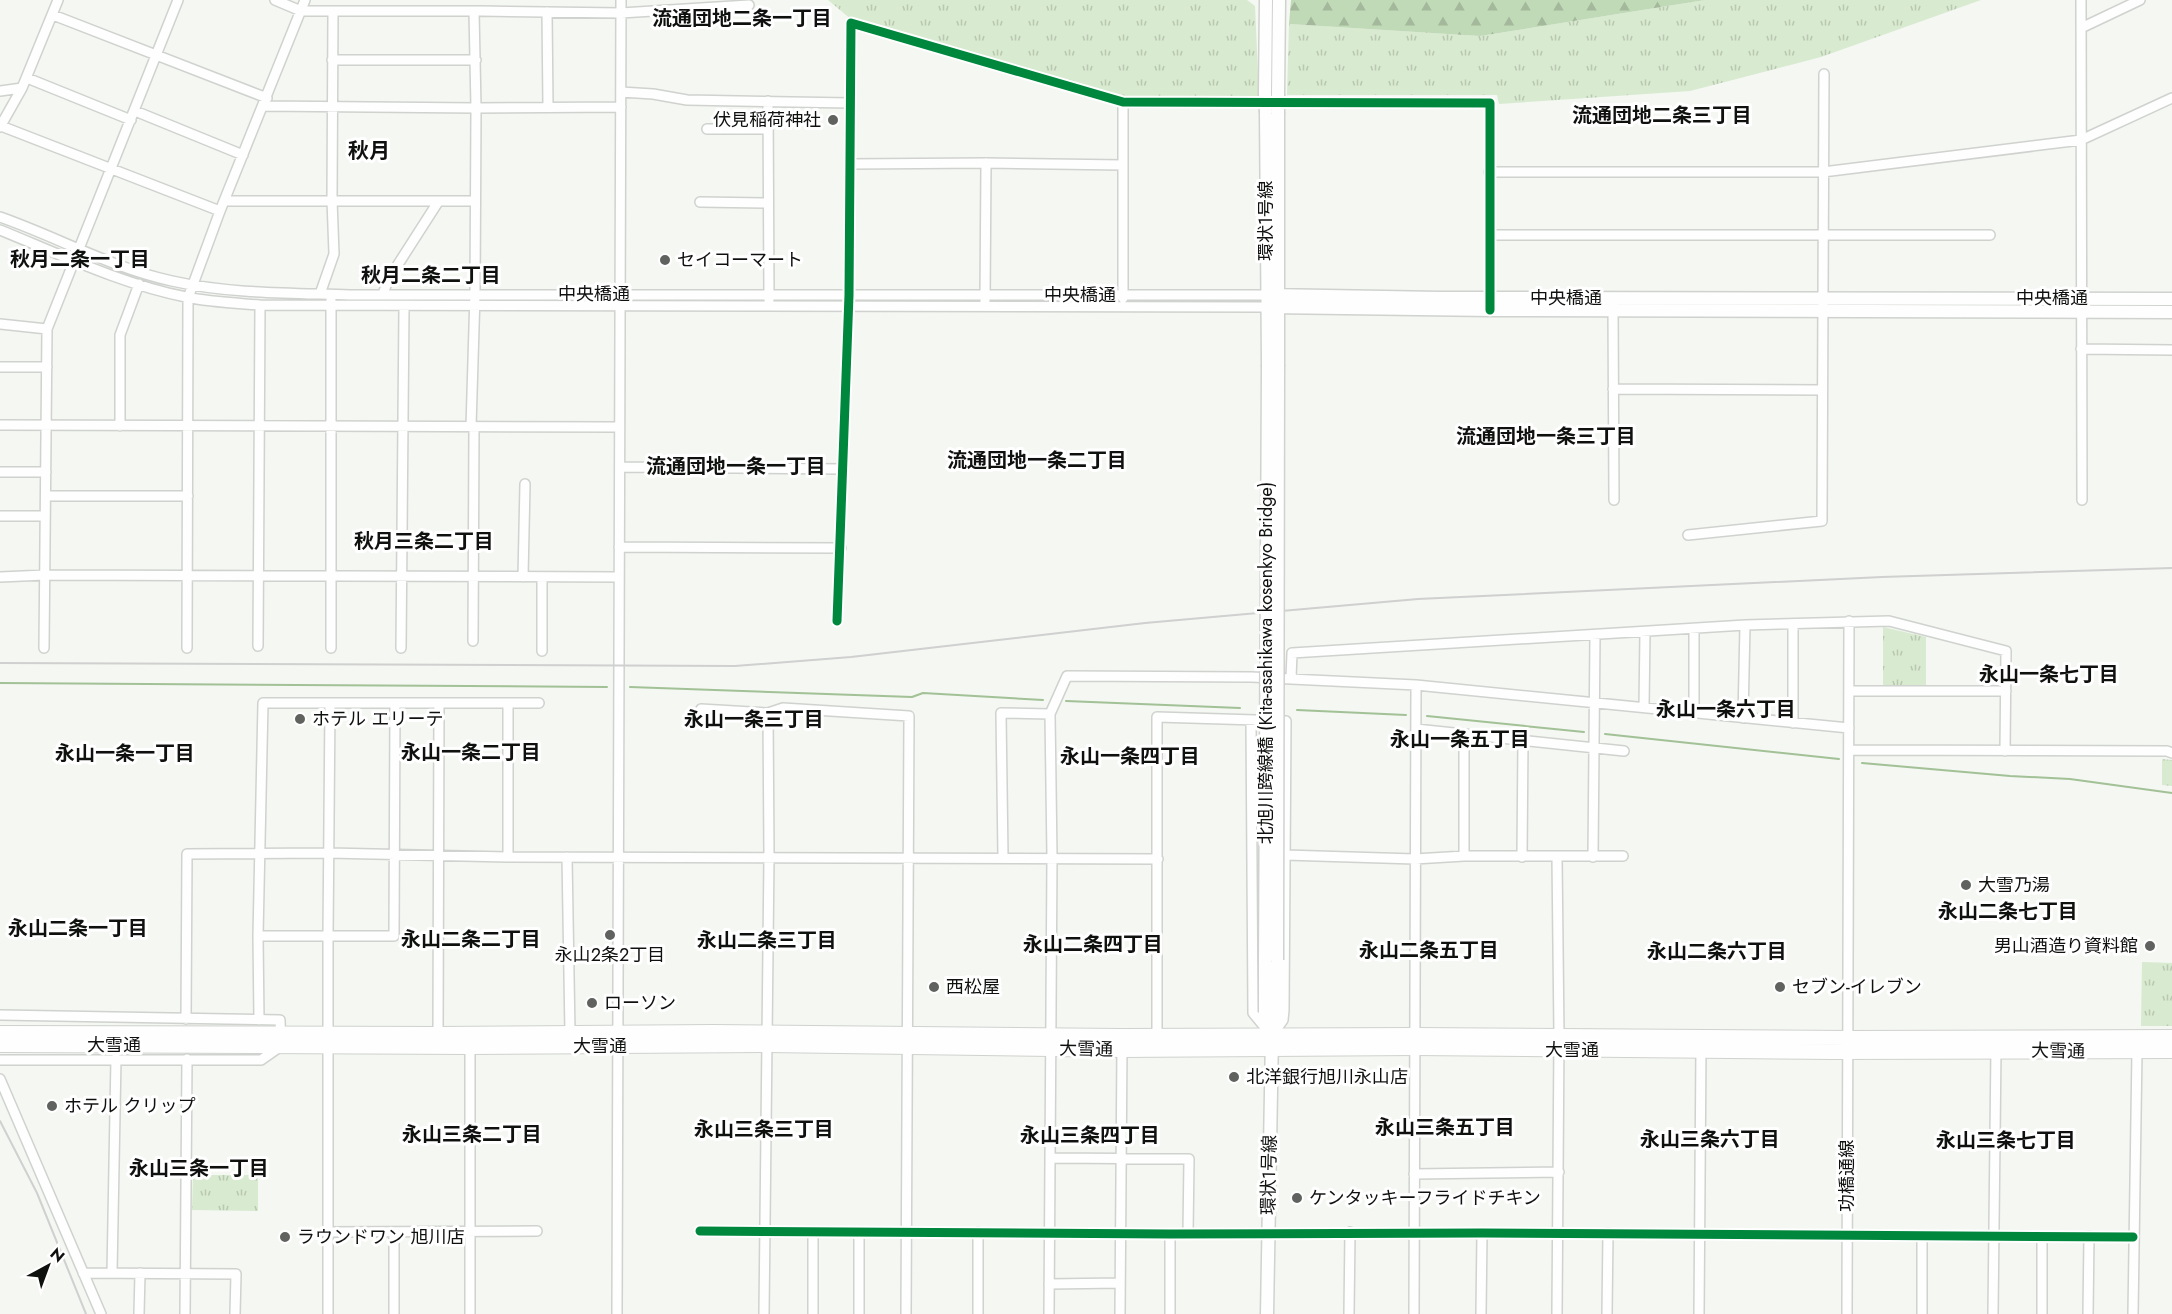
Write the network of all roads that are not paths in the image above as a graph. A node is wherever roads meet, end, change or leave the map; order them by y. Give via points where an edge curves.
1 (58, 0) edge
2 (178, 0) edge
3 (275, 0) edge
4 (306, 0) edge
5 (480, 0) edge
6 (621, 0) edge
7 (1266, 0) edge
8 (1279, 0) edge
9 (2081, 0) edge
10 (2140, 0) edge
11 (749, 4) dead end
12 (301, 11) junction
13 (333, 11) junction
14 (477, 11) junction
15 (548, 12) junction
16 (621, 13) junction
17 (53, 15) junction
18 (2081, 28) junction
19 (156, 56) junction
20 (332, 60) junction
21 (476, 60) junction
22 (1824, 74) dead end
23 (1272, 77) junction
24 (27, 78) junction
25 (22, 88) junction
26 (0, 91) edge
27 (621, 92) junction
28 (2172, 98) edge
29 (768, 101) junction
30 (265, 102) junction
31 (1123, 102) junction
32 (850, 103) junction
33 (332, 107) junction
34 (548, 107) junction
35 (621, 107) junction
36 (476, 108) junction
37 (1272, 113) junction
38 (133, 115) junction
39 (0, 126) edge
40 (706, 129) dead end
41 (768, 129) junction
42 (2081, 140) junction
43 (243, 154) junction
44 (986, 163) junction
45 (850, 164) junction
46 (1123, 165) junction
47 (111, 170) junction
48 (1489, 172) junction
49 (1822, 172) junction
50 (332, 200) junction
51 (224, 201) junction
52 (475, 201) junction
53 (438, 202) junction
54 (700, 202) dead end
55 (767, 203) junction
56 (220, 211) junction
57 (0, 216) edge
58 (0, 230) edge
59 (1490, 235) junction
60 (1823, 235) junction
61 (1990, 235) dead end
62 (79, 249) junction
63 (74, 260) junction
64 (139, 284) junction
65 (191, 285) junction
66 (325, 294) junction
67 (383, 294) junction
68 (476, 294) junction
69 (621, 294) junction
70 (768, 294) junction
71 (849, 295) junction
72 (985, 295) junction
73 (1123, 295) junction
74 (188, 298) junction
75 (2172, 299) edge
76 (1273, 301) junction
77 (1490, 304) junction
78 (1613, 304) junction
79 (1822, 304) junction
80 (260, 305) junction
81 (2081, 305) junction
82 (331, 306) junction
83 (475, 306) junction
84 (620, 306) junction
85 (404, 307) junction
86 (769, 307) junction
87 (848, 307) junction
88 (985, 307) junction
89 (1123, 307) junction
90 (2172, 312) edge
91 (0, 324) edge
92 (47, 329) junction
93 (2081, 349) junction
94 (2172, 350) edge
95 (1273, 365) joint
96 (0, 367) edge
97 (47, 367) junction
98 (1613, 389) junction
99 (1822, 390) junction
100 (0, 425) edge
101 (46, 425) junction
102 (188, 425) junction
103 (258, 425) junction
104 (330, 425) junction
105 (120, 426) junction
106 (402, 426) junction
107 (472, 427) junction
108 (619, 427) junction
109 (620, 467) junction
110 (843, 469) junction
111 (0, 471) edge
112 (46, 472) junction
113 (525, 484) dead end
114 (46, 496) junction
115 (188, 496) junction
116 (1614, 500) dead end
117 (2082, 500) dead end
118 (0, 516) edge
119 (45, 516) junction
120 (1688, 535) dead end
121 (619, 547) junction
122 (841, 548) junction
123 (45, 575) junction
124 (187, 576) junction
125 (259, 576) junction
126 (330, 576) junction
127 (0, 577) edge
128 (401, 577) junction
129 (472, 577) junction
130 (524, 577) junction
131 (542, 577) junction
132 (619, 577) junction
133 (837, 621) dead end
134 (1849, 621) junction
135 (1792, 624) junction
136 (1745, 625) junction
137 (1694, 628) junction
138 (1645, 632) junction
139 (1594, 635) junction
140 (473, 641) dead end
141 (258, 646) dead end
142 (44, 648) dead end
143 (187, 648) dead end
144 (331, 648) dead end
145 (401, 648) dead end
146 (542, 651) dead end
147 (1291, 678) junction
148 (1416, 685) junction
149 (1849, 691) junction
150 (2006, 691) junction
151 (1594, 702) junction
152 (330, 703) junction
153 (395, 703) junction
154 (439, 703) junction
155 (539, 703) dead end
156 (508, 704) junction
157 (1644, 707) junction
158 (701, 709) dead end
159 (768, 713) junction
160 (1694, 713) junction
161 (1050, 714) junction
162 (1743, 718) junction
163 (1251, 720) junction
164 (1793, 723) junction
165 (1849, 728) junction
166 (1416, 729) junction
167 (1464, 734) junction
168 (1523, 740) junction
169 (1595, 747) junction
170 (1850, 750) junction
171 (1624, 751) dead end
172 (2005, 751) junction
173 (2172, 753) edge
174 (329, 853) junction
175 (394, 854) junction
176 (260, 855) junction
177 (1285, 855) junction
178 (438, 856) junction
179 (769, 856) junction
180 (909, 856) junction
181 (1464, 856) junction
182 (1623, 856) dead end
183 (508, 857) junction
184 (567, 857) junction
185 (618, 857) junction
186 (1003, 857) junction
187 (1052, 857) junction
188 (1522, 857) junction
189 (1557, 857) junction
190 (1593, 857) junction
191 (1158, 859) junction
192 (1415, 859) junction
193 (258, 936) junction
194 (328, 936) junction
195 (1271, 961) joint
196 (0, 1015) edge
197 (186, 1019) junction
198 (259, 1020) junction
199 (0, 1033) edge
200 (570, 1033) junction
201 (2172, 1037) edge
202 (124, 1039) junction
203 (767, 1039) junction
204 (280, 1040) junction
205 (329, 1040) junction
206 (438, 1040) junction
207 (618, 1040) junction
208 (908, 1041) junction
209 (1415, 1041) junction
210 (1050, 1042) junction
211 (1122, 1043) junction
212 (1157, 1043) junction
213 (1272, 1043) junction
214 (1559, 1043) junction
215 (1996, 1043) junction
216 (1701, 1044) junction
217 (0, 1045) edge
218 (1848, 1045) junction
219 (470, 1047) junction
220 (2137, 1051) junction
221 (2172, 1051) edge
222 (116, 1058) junction
223 (188, 1059) junction
224 (0, 1060) edge
225 (0, 1079) edge
226 (1050, 1158) junction
227 (1122, 1158) junction
228 (1559, 1172) junction
229 (1414, 1174) junction
230 (537, 1231) dead end
231 (328, 1232) junction
232 (394, 1232) junction
233 (471, 1232) junction
234 (700, 1232) dead end
235 (765, 1232) junction
236 (813, 1232) junction
237 (859, 1232) junction
238 (906, 1232) junction
239 (978, 1232) junction
240 (1350, 1232) junction
241 (1050, 1233) junction
242 (1121, 1233) junction
243 (1188, 1233) junction
244 (1414, 1233) junction
245 (1482, 1233) junction
246 (1559, 1233) junction
247 (1608, 1233) junction
248 (1170, 1234) junction
249 (1267, 1234) junction
250 (1700, 1235) junction
251 (1847, 1236) junction
252 (1922, 1236) junction
253 (1994, 1236) junction
254 (2042, 1236) junction
255 (2089, 1236) junction
256 (2133, 1237) junction
257 (83, 1273) junction
258 (112, 1273) junction
259 (140, 1273) junction
260 (185, 1273) junction
261 (1120, 1283) junction
262 (1049, 1284) junction
263 (101, 1314) edge
264 (139, 1314) edge
265 (185, 1314) edge
266 (235, 1314) edge
267 (328, 1314) edge
268 (394, 1314) edge
269 (470, 1314) edge
270 (617, 1314) edge
271 (764, 1314) edge
272 (813, 1314) edge
273 (859, 1314) edge
274 (906, 1314) edge
275 (978, 1314) edge
276 (1049, 1314) edge
277 (1120, 1314) edge
278 (1170, 1314) edge
279 (1267, 1314) edge
280 (1349, 1314) edge
281 (1414, 1314) edge
282 (1481, 1314) edge
283 (1557, 1314) edge
284 (1607, 1314) edge
285 (1699, 1314) edge
286 (1847, 1314) edge
287 (1922, 1314) edge
288 (1993, 1314) edge
289 (2042, 1314) edge
290 (2088, 1314) edge
291 (2133, 1314) edge

1 - 17 street
2 - 19 street
3 - 12 street
4 - 12 street
5 - 14 street
6 - 16 street
7 - 23 main road
8 - 23 main road
9 - 18 street
10 - 18 street
11 - 16 street
12 - 13 street
12 - 30 street
13 - 14 street
13 - 20 street
14 - 15 street
14 - 21 street
15 - 16 street
15 - 34 street
16 - 27 street
17 - 19 street
17 - 24 street
18 - 42 street
19 - 30 street
19 - 38 street
20 - 21 street
20 - 33 street
21 - 36 street
22 - 49 street
23 - 37 main road, 環状1号線, bridge via 1278,94
23 - 37 main road, 環状1号線, bridge via 1265,94
24 - 25 street
24 - 38 street
25 - 26 street
25 - 39 street
27 - 29 street via 687,100
27 - 35 street
28 - 42 street
29 - 32 street
29 - 41 street
30 - 33 street
30 - 43 street
31 - 32 street via 851,23
31 - 46 street
31 - 48 street via 1490,103
32 - 45 street
33 - 36 street
33 - 50 street
34 - 35 street
34 - 36 street
35 - 69 street
36 - 52 street
37 - 76 main road, 環状1号線
38 - 43 street
38 - 47 street
39 - 47 street
40 - 41 street
41 - 55 street
42 - 49 street
42 - 81 street
43 - 51 street
44 - 45 street
44 - 46 street
44 - 72 street
45 - 71 street
46 - 73 street
47 - 56 street
47 - 62 street
48 - 49 street
48 - 59 street
49 - 60 street
50 - 51 street
50 - 53 street
50 - 66 street via 334,254
51 - 56 street
52 - 53 street
52 - 68 street
53 - 67 street
54 - 55 street
55 - 70 street
56 - 65 street
57 - 62 street, 中央橋通
58 - 63 street, 中央橋通
59 - 60 street
59 - 77 street
60 - 61 street
60 - 79 street
62 - 63 street
62 - 65 street, 中央橋通
63 - 64 street, 中央橋通
63 - 92 street
64 - 74 street, 中央橋通
64 - 105 street via 120,335
65 - 66 street, 中央橋通
65 - 74 street
66 - 67 street, 中央橋通
66 - 82 street
67 - 68 street, 中央橋通
68 - 69 street, 中央橋通
68 - 83 street
69 - 70 street, 中央橋通
69 - 84 street
70 - 71 street, 中央橋通
70 - 86 street
71 - 72 street, 中央橋通
71 - 87 street
72 - 73 street, 中央橋通
72 - 88 street
73 - 76 street, 中央橋通
73 - 89 street
74 - 80 street, 中央橋通
74 - 102 street
75 - 81 main road, 中央橋通
76 - 77 main road, 中央橋通
76 - 89 street, 中央橋通
76 - 95 main road, 環状1号線
77 - 78 main road, 中央橋通
78 - 79 main road, 中央橋通
78 - 98 street
79 - 81 main road, 中央橋通
79 - 99 street
80 - 82 street, 中央橋通
80 - 103 street
81 - 90 main road, 中央橋通
81 - 93 street
82 - 85 street, 中央橋通
82 - 104 street
83 - 84 street, 中央橋通
83 - 85 street, 中央橋通
83 - 107 street
84 - 86 street, 中央橋通
84 - 108 street
85 - 106 street
86 - 87 street, 中央橋通
87 - 88 street, 中央橋通
87 - 110 street
88 - 89 street, 中央橋通
91 - 92 street
92 - 97 street
93 - 94 street
93 - 117 street
95 - 195 main road, 北旭川跨線橋 (Kita-asahikawa kosenkyo Bridge), bridge
96 - 97 street
97 - 101 street
98 - 99 street
98 - 116 street
99 - 120 street via 1822,521
100 - 101 street
101 - 105 street
101 - 112 street
102 - 103 street
102 - 105 street
102 - 115 street
103 - 104 street
103 - 125 street
104 - 106 street
104 - 126 street
106 - 107 street
106 - 128 street
107 - 108 street
107 - 129 street
108 - 109 street
109 - 110 street
109 - 121 street
110 - 122 street
111 - 112 street
112 - 114 street
113 - 130 street
114 - 115 street
114 - 119 street
115 - 124 street
118 - 119 street
119 - 123 street
121 - 122 street
121 - 132 street
122 - 133 street
123 - 124 street
123 - 127 street
123 - 142 street
124 - 125 street
124 - 143 street
125 - 126 street
125 - 141 street
126 - 128 street
126 - 144 street
128 - 129 street
128 - 145 street
129 - 130 street
129 - 140 street
130 - 131 street
131 - 132 street
131 - 146 street
132 - 185 street
134 - 135 street
134 - 149 street, 功橋通線
134 - 150 street via 1889,621 2006,651
135 - 136 street
135 - 164 street
136 - 137 street
136 - 162 street
137 - 138 street
137 - 160 street
138 - 139 street
138 - 157 street
139 - 147 street via 1292,653
139 - 151 street
147 - 148 street
147 - 161 street via 1067,676
148 - 151 street
148 - 166 street
149 - 150 street
149 - 165 street, 功橋通線
150 - 172 street
151 - 157 street
151 - 169 street
152 - 153 street
152 - 174 street
152 - 176 street via 263,703
153 - 154 street
153 - 175 street
154 - 156 street
154 - 178 street
155 - 156 street
156 - 183 street
157 - 160 street
158 - 159 street
159 - 179 street
159 - 180 street via 783,708 909,716
160 - 162 street
161 - 186 street via 1001,712
161 - 187 street
162 - 164 street
163 - 177 street via 1286,721
163 - 191 street via 1157,717
163 - 213 street via 1253,1012
164 - 165 street
165 - 170 street, 功橋通線
166 - 167 street
166 - 192 street
167 - 168 street
167 - 181 street
168 - 169 street
168 - 188 street
169 - 171 street
169 - 190 street
170 - 172 street
170 - 218 street, 功橋通線
172 - 173 street
174 - 175 street
174 - 176 street
174 - 194 street
175 - 178 street
175 - 194 street via 394,936
176 - 193 street
176 - 197 street via 187,854
177 - 192 street
177 - 213 street via 1284,1010
178 - 183 street
178 - 206 street
179 - 180 street
179 - 185 street
179 - 203 street
180 - 186 street
180 - 208 street
181 - 188 street
181 - 192 street
182 - 190 street
183 - 184 street
184 - 185 street
184 - 200 street
185 - 207 street
186 - 187 street
187 - 191 street
187 - 210 street
188 - 189 street
189 - 190 street
189 - 214 street
191 - 212 street
192 - 209 street
193 - 194 street
193 - 198 street
194 - 205 street
195 - 213 main road, 環状1号線 via 1265,1014
196 - 197 street
197 - 198 street
198 - 204 street via 280,1020
199 - 202 highway, 大雪通
200 - 206 highway, 大雪通
200 - 207 highway, 大雪通
201 - 215 highway, 大雪通
202 - 204 highway, 大雪通
202 - 217 highway, 大雪通
203 - 207 highway, 大雪通
203 - 208 highway, 大雪通
203 - 235 street
204 - 205 highway, 大雪通
204 - 223 street via 261,1060
205 - 206 highway, 大雪通
205 - 231 street
206 - 219 highway, 大雪通
207 - 219 highway, 大雪通
207 - 270 street
208 - 210 highway, 大雪通
208 - 238 street
209 - 213 highway, 大雪通
209 - 214 highway, 大雪通
209 - 229 street
210 - 211 highway, 大雪通
210 - 226 street
211 - 212 highway, 大雪通
211 - 227 street
212 - 213 highway, 大雪通
213 - 249 main road, 環状1号線
214 - 216 highway, 大雪通
214 - 228 street
215 - 218 highway, 大雪通
215 - 220 highway, 大雪通
215 - 253 street
216 - 218 highway, 大雪通
216 - 250 street
218 - 251 street, 功橋通線
219 - 233 street
220 - 221 highway, 大雪通
220 - 256 street
222 - 223 street
222 - 224 street
222 - 258 street
223 - 260 street
225 - 257 street
226 - 227 street
226 - 241 street
227 - 242 street
227 - 243 street via 1189,1159
228 - 229 street
228 - 246 street
229 - 244 street
230 - 233 street
231 - 232 street
231 - 267 street
232 - 233 street
232 - 268 street
233 - 269 street
234 - 235 street
235 - 236 street
235 - 271 street
236 - 237 street
236 - 272 street
237 - 238 street
237 - 273 street
238 - 239 street
238 - 274 street
239 - 241 street
239 - 275 street
240 - 244 street
240 - 249 street
240 - 280 street
241 - 242 street
241 - 262 street
242 - 248 street
242 - 261 street
243 - 248 street
243 - 249 street
244 - 245 street
244 - 281 street
245 - 246 street
245 - 282 street
246 - 247 street
246 - 283 street
247 - 250 street
247 - 284 street
248 - 278 street
249 - 279 main road, 環状1号線
250 - 251 street
250 - 285 street
251 - 252 street
251 - 286 street, 功橋通線
252 - 253 street
252 - 287 street
253 - 254 street
253 - 288 street
254 - 255 street
254 - 289 street
255 - 256 street
255 - 290 street
256 - 291 street
257 - 258 street
257 - 263 street
258 - 259 street
259 - 260 street
259 - 264 street
260 - 265 street
260 - 266 street via 236,1274
261 - 262 street
261 - 277 street
262 - 276 street

